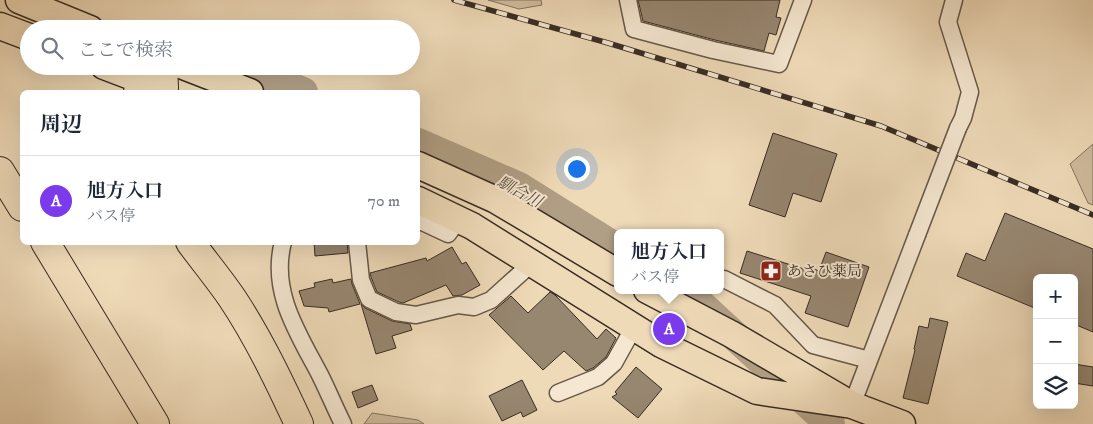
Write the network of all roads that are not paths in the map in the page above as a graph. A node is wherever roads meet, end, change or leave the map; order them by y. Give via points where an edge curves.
1 (19, 0) edge
2 (628, 0) edge
3 (803, 0) edge
4 (954, 0) edge
5 (68, 20) edge
6 (0, 26) edge
7 (20, 34) edge
8 (132, 75) edge
9 (206, 75) edge
10 (157, 83) edge
11 (245, 90) edge
12 (420, 166) edge
13 (0, 171) edge
14 (420, 201) edge
15 (20, 204) edge
16 (458, 219) junction
17 (420, 221) edge
18 (46, 245) edge
19 (192, 245) edge
20 (208, 245) edge
21 (282, 245) edge
22 (357, 245) edge
23 (532, 263) junction
24 (614, 271) edge
25 (724, 279) dead end
26 (655, 294) edge
27 (634, 327) junction
28 (869, 360) junction
29 (558, 392) dead end
30 (852, 405) junction
31 (156, 424) edge
32 (299, 424) edge
33 (311, 424) edge
34 (343, 424) edge
35 (902, 424) edge

1 - 5 highway
2 - 3 street via 634,29 779,64
4 - 28 street, bridge via 948,22 970,92
6 - 7 highway
8 - 10 highway
9 - 11 highway
12 - 24 highway via 496,200
13 - 15 highway
14 - 16 highway
16 - 17 street via 448,234
16 - 23 highway
18 - 31 highway
19 - 32 highway via 254,335
20 - 33 highway via 261,324
21 - 34 street via 279,276 293,325
22 - 23 street via 361,280 370,299 396,312 416,315 458,305 474,306 491,300
23 - 27 highway
25 - 28 street via 775,305 813,345
26 - 30 highway via 731,334
27 - 29 street via 614,363 598,377
27 - 30 highway via 757,392
28 - 30 street
30 - 35 highway

